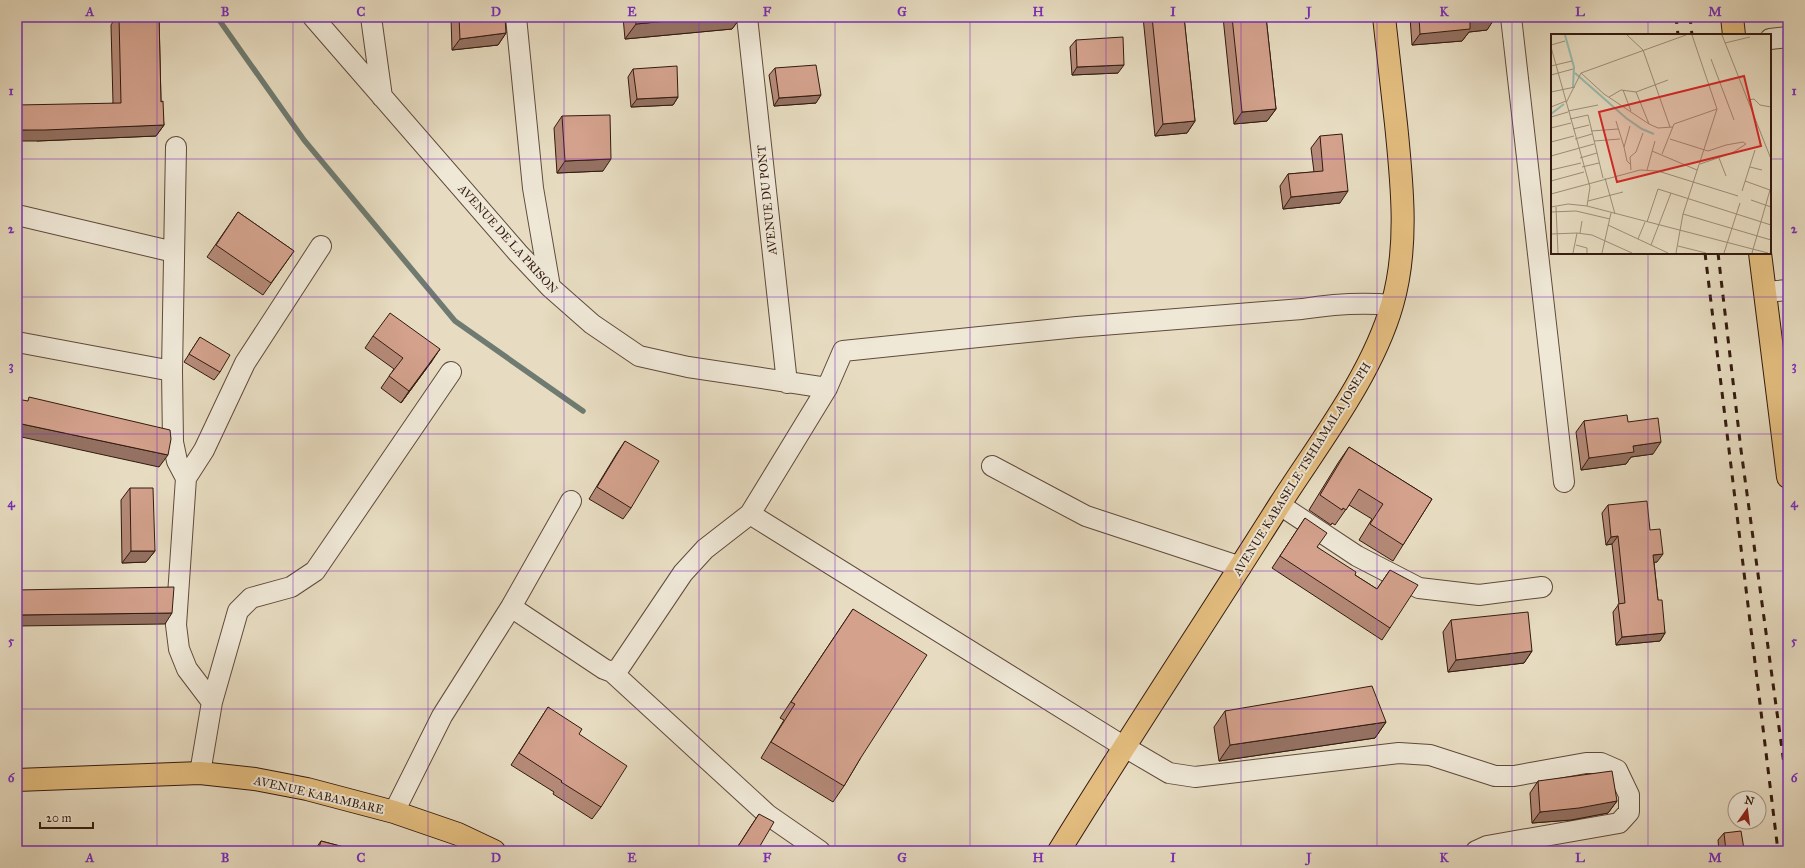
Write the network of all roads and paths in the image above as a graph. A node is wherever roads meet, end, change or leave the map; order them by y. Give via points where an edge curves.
1 (313, 17) edge
2 (371, 17) edge
3 (516, 17) edge
4 (747, 17) edge
5 (1384, 17) edge
6 (1511, 17) edge
7 (1732, 17) edge
8 (1734, 34) edge
9 (1788, 37) edge
10 (1771, 39) edge
11 (382, 97) junction
12 (176, 147) dead end
13 (17, 215) edge
14 (321, 246) dead end
15 (174, 252) junction
16 (1760, 254) edge
17 (550, 287) junction
18 (1788, 290) edge
19 (1765, 292) junction
20 (1392, 305) junction
21 (17, 342) edge
22 (172, 371) junction
23 (451, 372) dead end
24 (787, 383) junction
25 (827, 388) junction
26 (992, 466) dead end
27 (1788, 477) edge
28 (186, 478) junction
29 (1564, 482) dead end
30 (571, 501) dead end
31 (1280, 506) junction
32 (750, 514) junction
33 (1241, 567) junction
34 (1542, 587) dead end
35 (511, 607) junction
36 (612, 672) junction
37 (212, 702) junction
38 (1123, 746) junction
39 (200, 774) junction
40 (17, 780) edge
41 (394, 812) junction
42 (494, 851) edge
43 (820, 851) edge
44 (1059, 851) edge
45 (1476, 851) edge

1 - 11 street, AVENUE DE LA PRISON
2 - 11 street
3 - 17 street via 533,188
4 - 24 street, AVENUE DU PONT
5 - 20 main road, AVENUE KABASELE TSHIAMALA JOSEPH via 1402,184 1401,248
6 - 29 street
7 - 8 main road
9 - 10 street
11 - 17 street, AVENUE DE LA PRISON
12 - 15 street
13 - 15 street
14 - 28 street via 245,363 204,450
15 - 22 street
16 - 19 main road
17 - 24 street, AVENUE DE LA PRISON via 592,324 639,356 688,367
18 - 19 street
19 - 27 main road
20 - 25 street via 1366,302 1339,303 852,349 843,351
20 - 31 main road, AVENUE KABASELE TSHIAMALA JOSEPH via 1361,378
21 - 22 street
22 - 28 street via 173,442 177,461
23 - 37 street via 316,571 291,586 251,598 238,611
24 - 25 street, AVENUE DE LA PRISON
25 - 32 street
26 - 33 street via 1086,516
28 - 37 street via 176,625 179,649 187,669
30 - 35 street
31 - 33 main road, AVENUE KABASELE TSHIAMALA JOSEPH
31 - 34 street via 1357,556 1419,588 1479,595
32 - 36 street via 705,549 683,573 619,668
32 - 38 street
33 - 38 main road, AVENUE KABASELE TSHIAMALA JOSEPH
35 - 36 street
35 - 41 street via 442,716
36 - 43 street via 768,815
37 - 39 street
38 - 44 main road, AVENUE KABASELE TSHIAMALA JOSEPH
38 - 45 street via 1169,773 1195,777 1399,753 1430,755 1495,776 1514,776 1586,762 1601,763 1617,770 1630,795 1629,812 1619,823 1487,846
39 - 40 main road, AVENUE KABAMBARE
39 - 41 main road, AVENUE KABAMBARE via 255,779
41 - 42 main road, AVENUE KABAMBARE via 458,834

